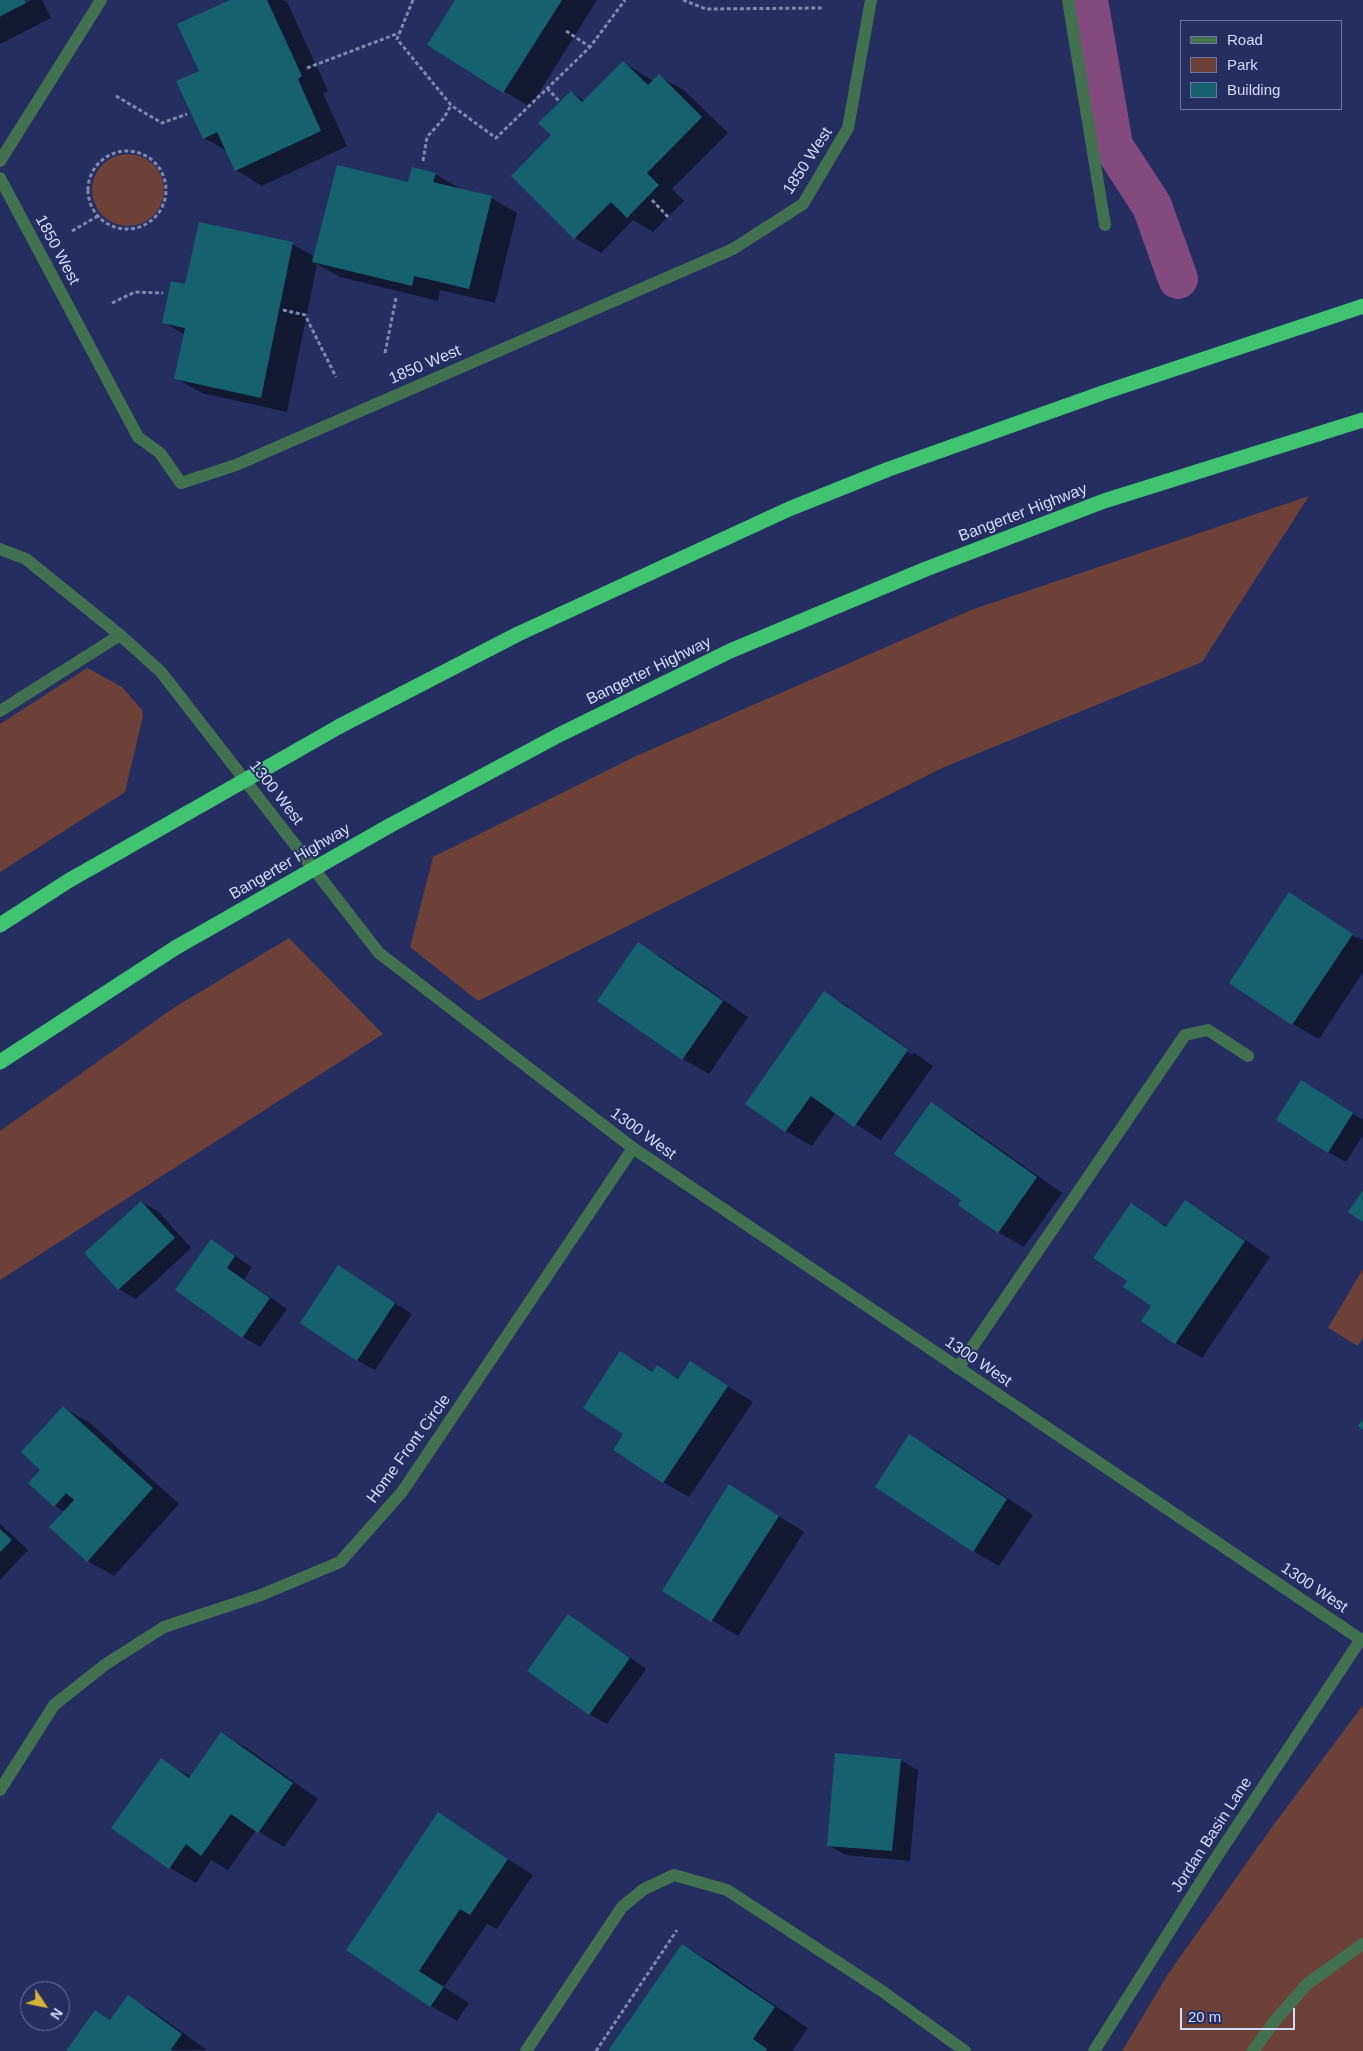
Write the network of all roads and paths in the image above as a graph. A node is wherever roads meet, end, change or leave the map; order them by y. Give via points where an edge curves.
1 (101, 0) edge
2 (413, 0) edge
3 (625, 0) edge
4 (683, 0) edge
5 (871, 0) edge
6 (1068, 0) edge
7 (822, 8) dead end
8 (566, 31) dead end
9 (400, 33) junction
10 (590, 47) junction
11 (307, 68) dead end
12 (547, 88) junction
13 (116, 96) dead end
14 (558, 101) dead end
15 (451, 105) junction
16 (187, 114) dead end
17 (0, 161) edge
18 (423, 161) dead end
19 (0, 178) edge
20 (652, 200) dead end
21 (98, 216) junction
22 (670, 219) dead end
23 (1105, 225) dead end
24 (72, 231) dead end
25 (164, 293) dead end
26 (396, 298) dead end
27 (112, 303) dead end
28 (1363, 306) edge
29 (282, 310) dead end
30 (385, 353) dead end
31 (336, 377) dead end
32 (1363, 420) edge
33 (0, 549) edge
34 (120, 635) junction
35 (0, 710) edge
36 (0, 925) edge
37 (1248, 1056) dead end
38 (0, 1062) edge
39 (633, 1148) junction
40 (958, 1368) junction
41 (1362, 1640) edge
42 (0, 1790) edge
43 (678, 1930) dead end
44 (1363, 1944) edge
45 (526, 2051) edge
46 (596, 2051) edge
47 (965, 2051) edge
48 (1094, 2051) edge
49 (1252, 2051) edge

1 - 17 street
2 - 9 path
3 - 10 path
4 - 7 path via 706,9
5 - 19 street, 1850 West via 848,128 803,204 733,250 236,465 181,483 160,453 138,437
6 - 23 street
8 - 10 path
9 - 11 path
9 - 15 path via 397,39
10 - 12 path
12 - 14 path
12 - 15 path via 496,138
13 - 16 path via 162,123
15 - 18 path via 427,136
20 - 22 path
21 - 21 path via 112,227 125,230 149,224 165,203 167,189 158,164 135,151 108,154 91,174 88,186 88,199
21 - 24 path
25 - 27 path via 135,292
26 - 30 path
28 - 36 highway, bridge via 1105,392 889,469 790,509 518,634 340,726 68,881
29 - 31 path via 305,315
32 - 38 highway, Bangerter Highway, bridge via 1104,502 926,569 730,651 559,735 389,826 175,948
33 - 34 street, 1300 West via 26,559
34 - 35 street
34 - 39 street, 1300 West via 161,672 378,952
37 - 40 street via 1208,1030 1185,1035
39 - 40 street, 1300 West
39 - 42 street, Home Front Circle via 402,1492 340,1562 261,1595 164,1627 106,1664 54,1705
40 - 41 street, 1300 West
41 - 48 street, Jordan Basin Lane via 1220,1853
43 - 46 path
44 - 49 street via 1307,1984
45 - 47 street via 622,1907 644,1890 674,1875 728,1890 882,1991

